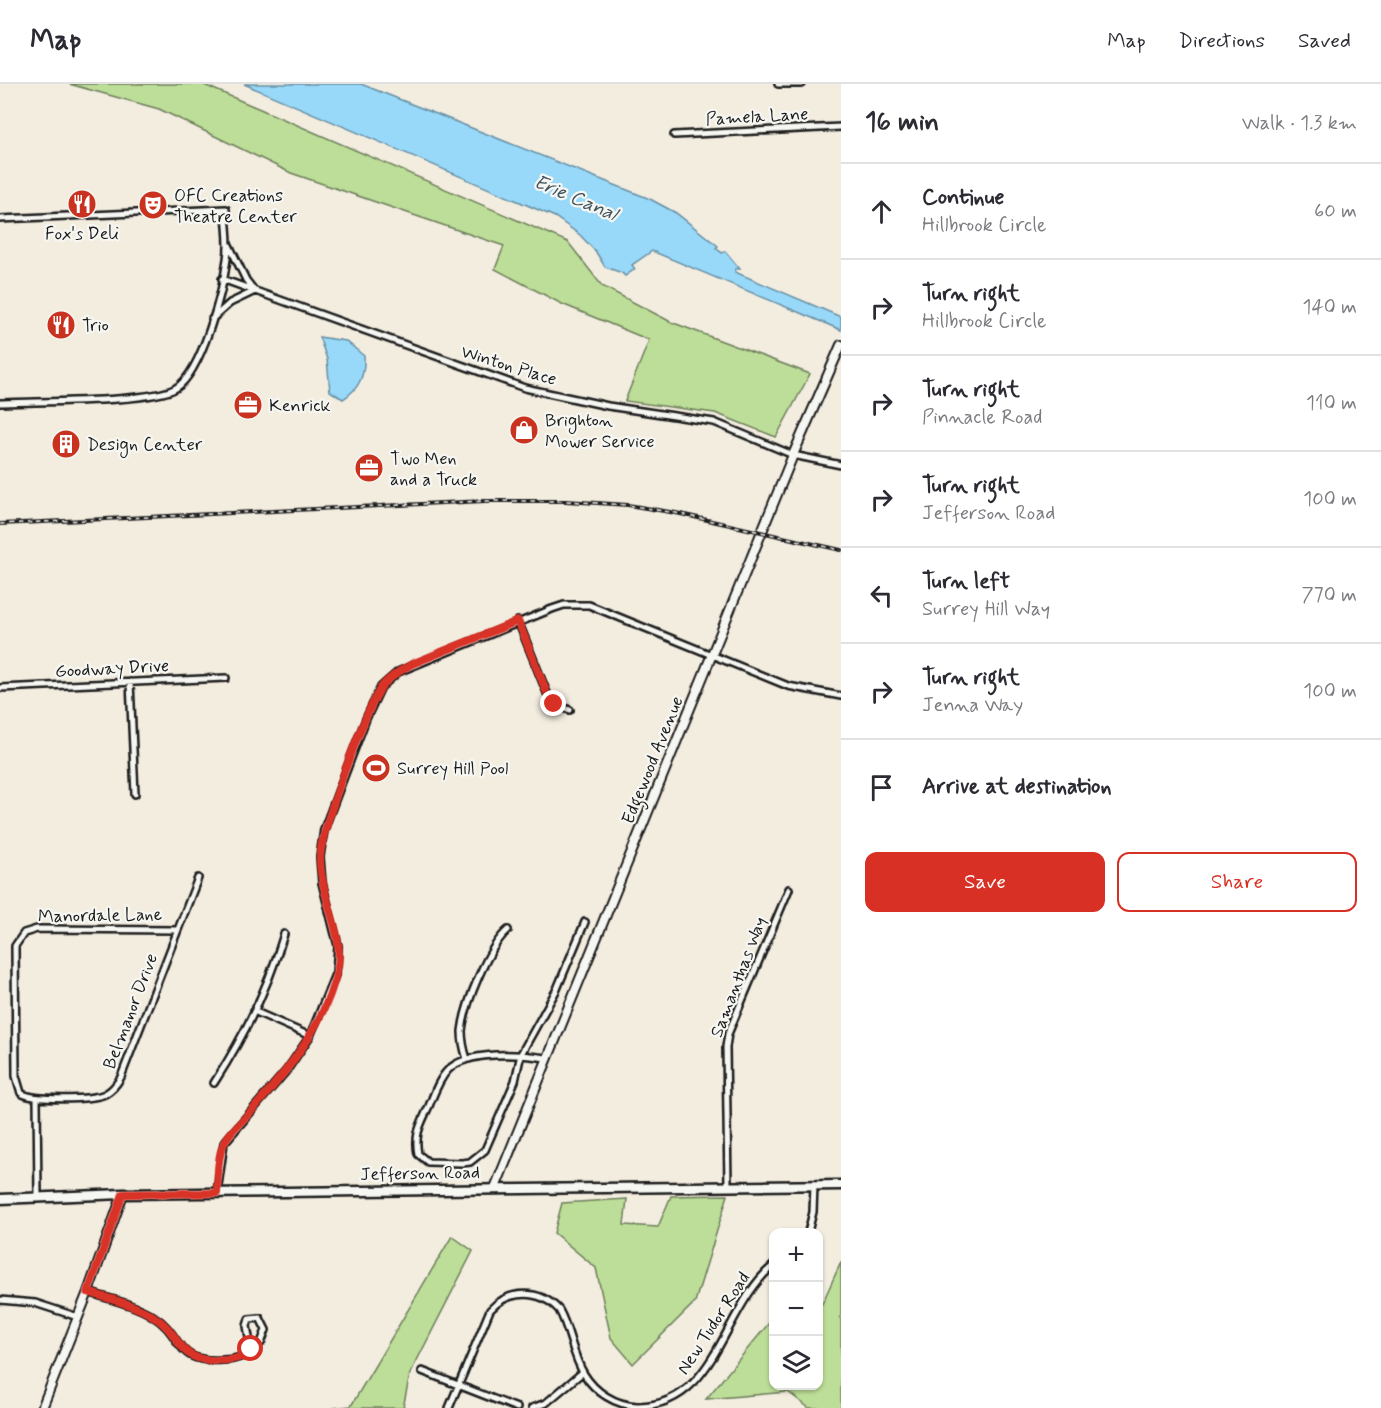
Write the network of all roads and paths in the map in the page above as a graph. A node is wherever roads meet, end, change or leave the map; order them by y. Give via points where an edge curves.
1 (778, 84) edge
2 (802, 84) edge
3 (841, 127) edge
4 (674, 135) dead end
5 (0, 219) edge
6 (227, 241) junction
7 (222, 279) junction
8 (255, 291) junction
9 (211, 321) junction
10 (840, 349) edge
11 (0, 403) edge
12 (793, 455) junction
13 (841, 465) edge
14 (518, 621) junction
15 (712, 654) junction
16 (226, 678) dead end
17 (130, 682) junction
18 (0, 688) edge
19 (841, 696) edge
20 (570, 710) dead end
21 (135, 794) dead end
22 (198, 878) dead end
23 (789, 889) dead end
24 (585, 922) dead end
25 (178, 930) junction
26 (508, 930) dead end
27 (284, 934) dead end
28 (256, 1012) junction
29 (310, 1036) junction
30 (521, 1054) junction
31 (546, 1058) junction
32 (467, 1059) junction
33 (214, 1083) dead end
34 (37, 1098) junction
35 (814, 1185) junction
36 (841, 1185) edge
37 (728, 1186) junction
38 (495, 1188) junction
39 (217, 1193) junction
40 (123, 1194) junction
41 (38, 1197) junction
42 (0, 1199) edge
43 (810, 1228) edge
44 (769, 1270) edge
45 (88, 1292) junction
46 (0, 1300) edge
47 (78, 1317) junction
48 (251, 1349) junction
49 (422, 1371) dead end
50 (583, 1372) junction
51 (458, 1386) junction
52 (42, 1408) edge
53 (449, 1408) edge
54 (517, 1408) edge
55 (532, 1408) edge

1 - 2 street
3 - 4 street, Pamela Lane
5 - 6 street via 226,209
6 - 7 street
6 - 8 street
7 - 8 street, Winton Place
7 - 9 street
8 - 9 street via 230,303
8 - 12 street, Winton Place via 513,385 608,406 714,422
9 - 11 street via 197,364 188,378 168,391 148,396
10 - 12 street, Edgewood Avenue
12 - 13 street, Winton Place
12 - 15 street, Edgewood Avenue
14 - 15 street via 564,605 589,605
14 - 20 street via 549,698
14 - 29 street via 412,664 381,687 324,830 322,883 339,960
15 - 19 street via 788,686
15 - 31 street, Edgewood Avenue
16 - 17 street, Goodway Drive
17 - 18 street, Goodway Drive
17 - 21 street
22 - 25 street, Belmanor Drive
23 - 37 street, Samanthas Way via 728,1034
24 - 30 street via 557,989
25 - 34 street, Belmanor Drive via 116,1086 95,1097
25 - 34 street, Manordale Lane via 37,929 21,936 15,946 16,1084 24,1096
26 - 32 street via 496,940 465,1014 462,1035
27 - 28 street
28 - 29 street
28 - 33 street
29 - 39 street via 287,1070 224,1143
30 - 31 street
30 - 32 street
30 - 32 street via 515,1081 484,1150 466,1163 425,1161 418,1154 415,1138 442,1078 455,1064
31 - 38 street, Edgewood Avenue
34 - 41 street
35 - 36 main road, Jefferson Road
35 - 37 main road, Jefferson Road
35 - 43 street
37 - 38 main road, Jefferson Road
38 - 39 main road, Jefferson Road
39 - 40 main road, Jefferson Road
40 - 41 main road, Jefferson Road
40 - 45 street
41 - 42 main road, Jefferson Road
44 - 50 street, New Tudor Road via 753,1285 700,1377 669,1404 618,1402 601,1392
45 - 47 street
45 - 48 street via 156,1318 181,1349 196,1358 231,1360
46 - 47 street via 35,1303
47 - 52 street
48 - 48 street via 247,1326 255,1316 264,1321 266,1330 261,1343
49 - 51 street
50 - 51 street via 563,1317 552,1303 529,1294 503,1299 490,1310
50 - 55 street via 553,1398
51 - 53 street
51 - 54 street

